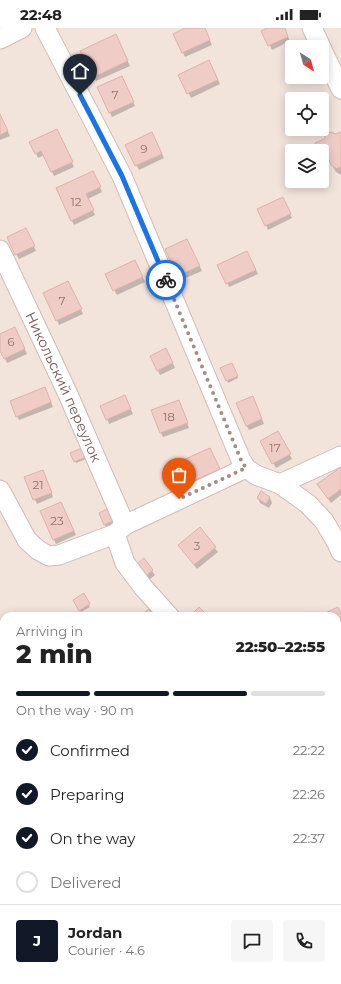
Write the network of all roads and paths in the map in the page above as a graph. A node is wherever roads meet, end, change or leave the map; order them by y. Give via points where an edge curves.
1 (22, 28) edge
2 (45, 28) edge
3 (312, 28) edge
4 (0, 39) edge
5 (317, 40) edge
6 (329, 64) edge
7 (341, 89) edge
8 (0, 250) edge
9 (341, 456) edge
10 (246, 468) junction
11 (280, 484) junction
12 (0, 490) edge
13 (120, 530) junction
14 (341, 552) edge
15 (165, 612) edge

1 - 4 street
2 - 10 street via 122,176
3 - 5 street
6 - 7 street
8 - 13 street, Никольский переулок via 67,392
9 - 11 street
10 - 11 street via 256,475
10 - 13 street
11 - 14 street via 308,504 324,521
12 - 13 street via 27,540 49,556 59,555
13 - 15 street, Никольский переулок via 125,563

